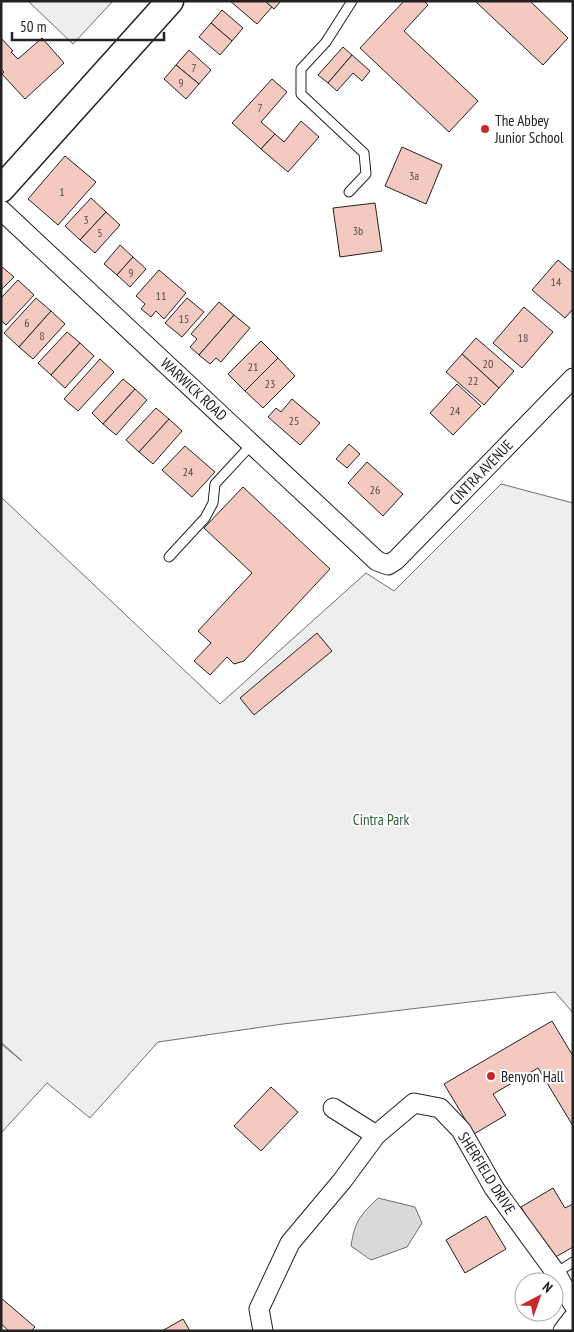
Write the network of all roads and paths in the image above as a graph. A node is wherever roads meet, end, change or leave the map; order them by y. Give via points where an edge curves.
1 (170, 1) edge
2 (352, 1) edge
3 (1, 189) edge
4 (349, 192) dead end
5 (1, 210) edge
6 (573, 378) edge
7 (253, 443) junction
8 (169, 557) dead end
9 (388, 566) joint
10 (333, 1108) dead end
11 (376, 1135) junction
12 (573, 1262) edge
13 (555, 1272) edge
14 (558, 1272) edge
15 (564, 1288) edge
16 (573, 1304) edge
17 (573, 1318) edge
18 (263, 1331) edge
19 (562, 1331) edge

1 - 3 street
2 - 4 lane via 326,42 301,69 301,94 364,153 366,174
5 - 7 street, WARWICK ROAD
6 - 9 street, CINTRA AVENUE
7 - 8 lane via 215,484 213,503 205,518
7 - 9 street, WARWICK ROAD via 377,561
10 - 11 street
11 - 13 street, SHERFIELD DRIVE via 414,1103 440,1108 461,1130 494,1188
11 - 18 street, SHERFIELD DRIVE via 290,1243 259,1309
12 - 14 lane
15 - 16 street, SHERFIELD DRIVE
17 - 19 street

